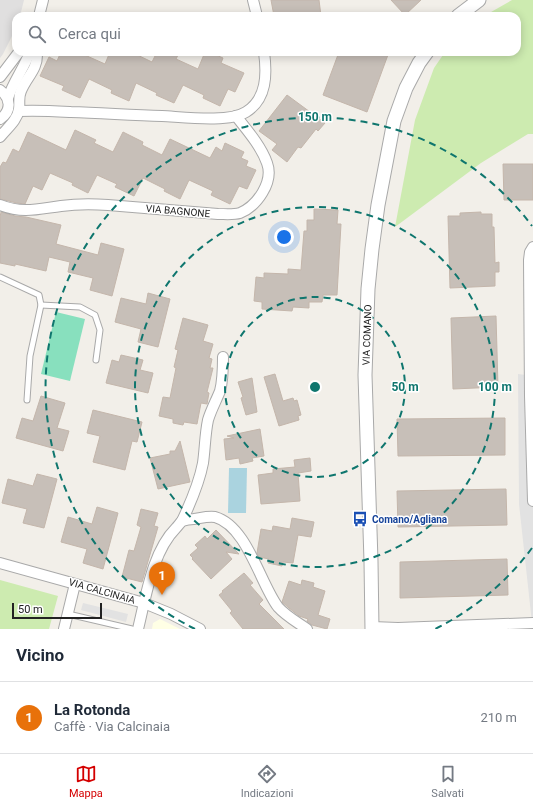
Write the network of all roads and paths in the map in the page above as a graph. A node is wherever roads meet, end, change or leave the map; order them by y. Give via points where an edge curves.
1 (43, 0) edge
2 (253, 0) edge
3 (479, 0) edge
4 (40, 12) edge
5 (256, 12) edge
6 (463, 12) edge
7 (16, 56) edge
8 (28, 56) edge
9 (37, 56) edge
10 (264, 56) edge
11 (424, 56) edge
12 (0, 77) edge
13 (0, 90) edge
14 (8, 98) junction
15 (19, 111) junction
16 (236, 116) junction
17 (0, 119) edge
18 (0, 137) edge
19 (0, 205) edge
20 (533, 247) edge
21 (0, 277) edge
22 (41, 305) junction
23 (223, 357) dead end
24 (96, 360) dead end
25 (532, 396) edge
26 (27, 400) dead end
27 (533, 501) edge
28 (182, 521) junction
29 (0, 563) edge
30 (75, 584) junction
31 (144, 603) junction
32 (68, 614) junction
33 (533, 623) edge
34 (372, 628) edge
35 (398, 628) edge
36 (64, 629) edge
37 (132, 629) edge
38 (138, 629) edge
39 (200, 629) edge
40 (307, 629) edge

1 - 4 street
2 - 5 street
3 - 6 street
7 - 12 street
8 - 14 street
9 - 15 street via 35,67 20,93
10 - 16 street via 266,72 260,98 251,108
11 - 34 street, VIA COMANO via 406,88 394,121 378,205 371,263 365,375
13 - 14 street
14 - 17 street via 5,116
15 - 16 street via 193,118
15 - 18 street
16 - 19 street, VIA BAGNONE via 263,153 269,174 259,197 239,213 229,215 93,204 24,211
20 - 25 street via 529,260
21 - 22 lane via 39,295
22 - 24 lane via 80,307 95,315 100,330
22 - 26 lane via 30,356
23 - 28 street via 222,382 208,418 203,463 198,483
25 - 27 street
28 - 31 street via 160,550
28 - 40 street via 209,516 216,517 232,528 245,544 278,607
29 - 30 street, VIA CALCINAIA
30 - 31 street, VIA CALCINAIA
30 - 32 street
31 - 38 street
31 - 39 street, VIA CALCINAIA
32 - 36 street
32 - 37 lane
33 - 35 street
34 - 35 street

